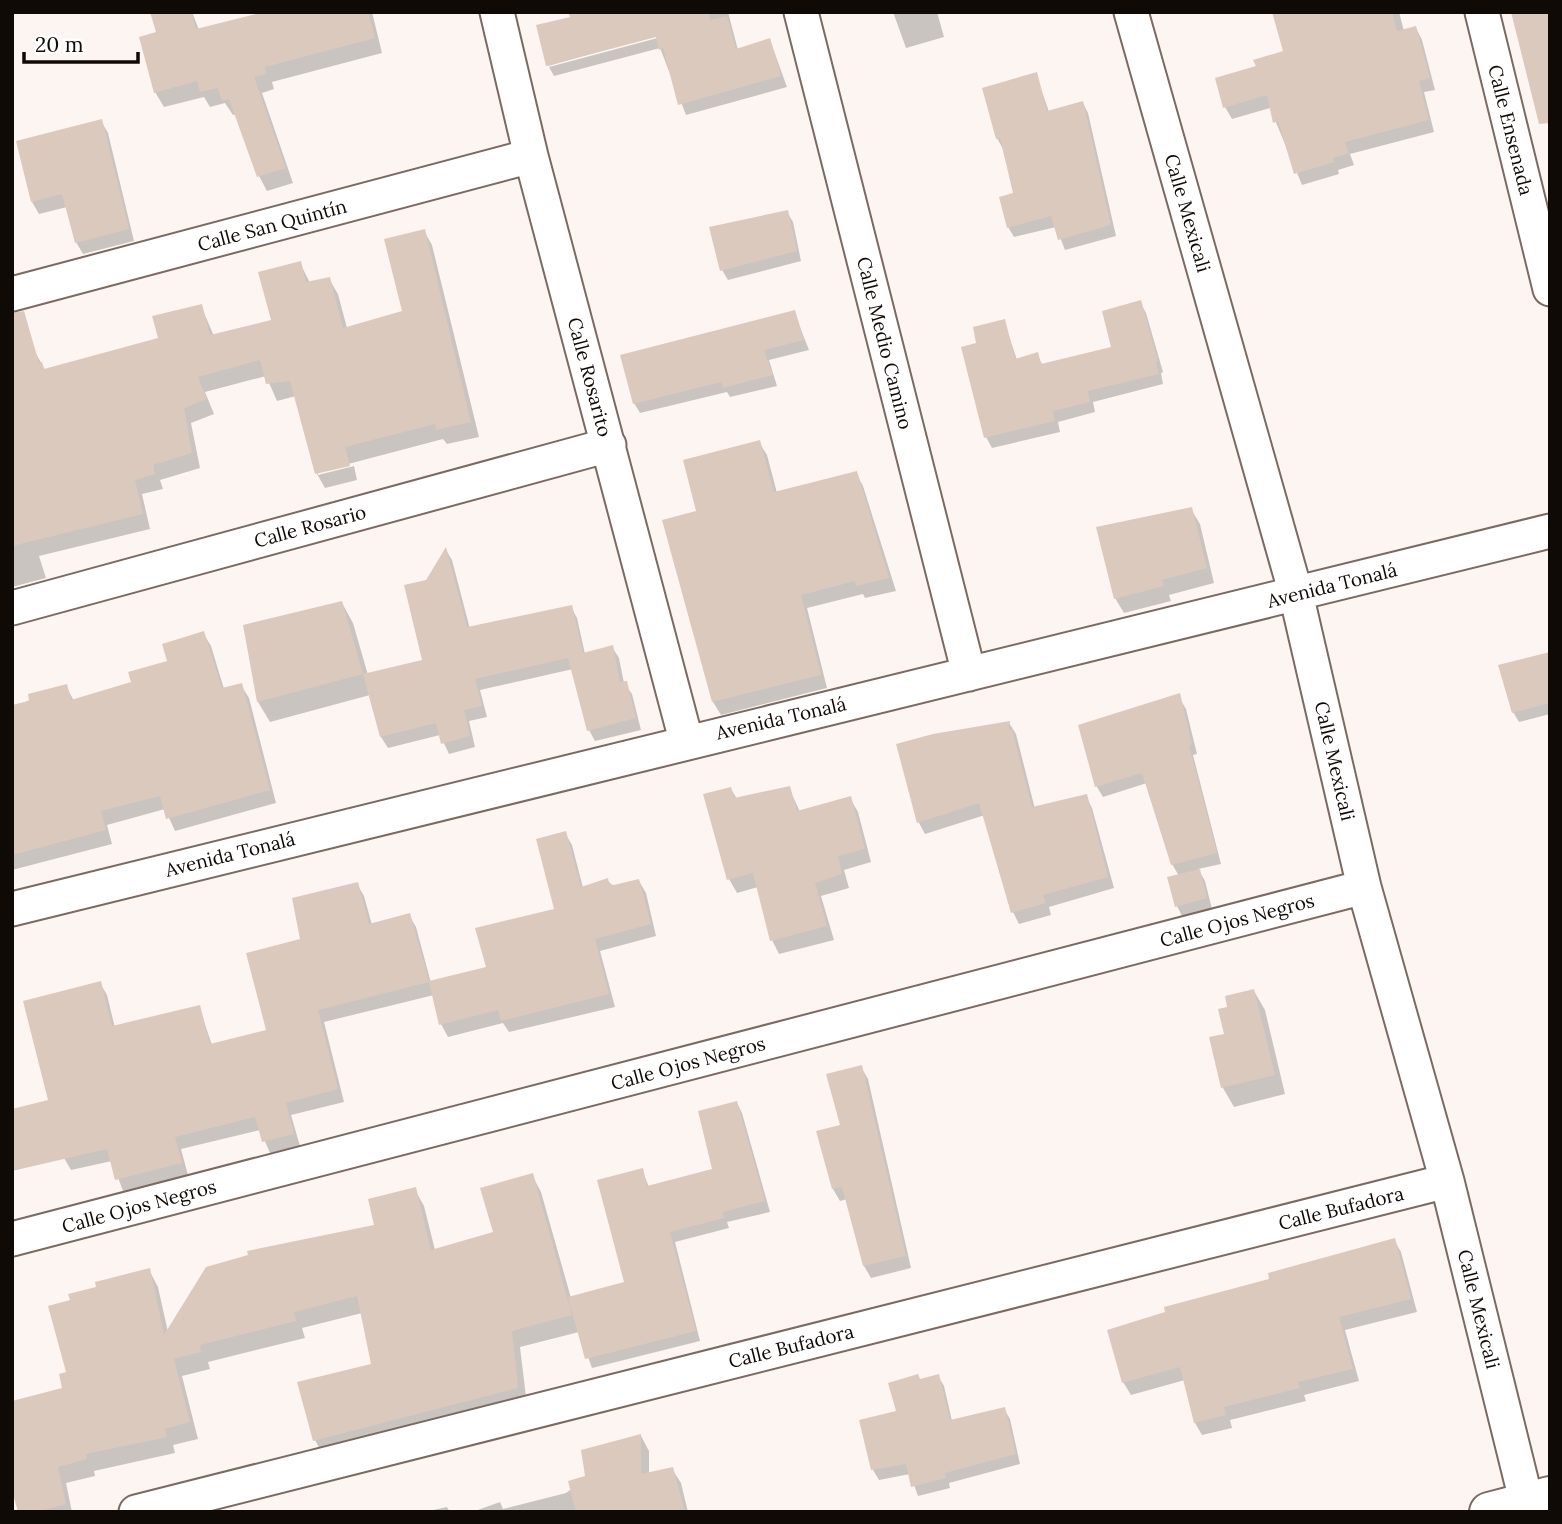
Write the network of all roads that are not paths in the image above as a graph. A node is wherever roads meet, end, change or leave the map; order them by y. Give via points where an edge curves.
1 (497, 12) edge
2 (801, 12) edge
3 (1131, 12) edge
4 (1482, 12) edge
5 (531, 156) junction
6 (1550, 289) edge
7 (12, 293) edge
8 (609, 445) junction
9 (1550, 531) edge
10 (1296, 594) junction
11 (12, 608) edge
12 (969, 674) junction
13 (686, 740) junction
14 (1364, 887) junction
15 (12, 909) edge
16 (1447, 1181) junction
17 (12, 1239) edge
18 (1535, 1503) edge
19 (136, 1512) edge
20 (1489, 1512) edge

1 - 5 street, Calle Rosarito
2 - 12 street, Calle Medio Camino
3 - 10 street, Calle Mexicali
4 - 6 street, Calle Ensenada
5 - 7 street, Calle San Quintín
5 - 8 street, Calle Rosarito
8 - 11 street, Calle Rosario
8 - 13 street, Calle Rosarito
9 - 10 street, Avenida Tonalá
10 - 12 street, Avenida Tonalá
10 - 14 street, Calle Mexicali
12 - 13 street, Avenida Tonalá
13 - 15 street, Avenida Tonalá
14 - 16 street, Calle Mexicali
14 - 17 street, Calle Ojos Negros
16 - 18 street, Calle Mexicali
16 - 19 street, Calle Bufadora
18 - 20 street

